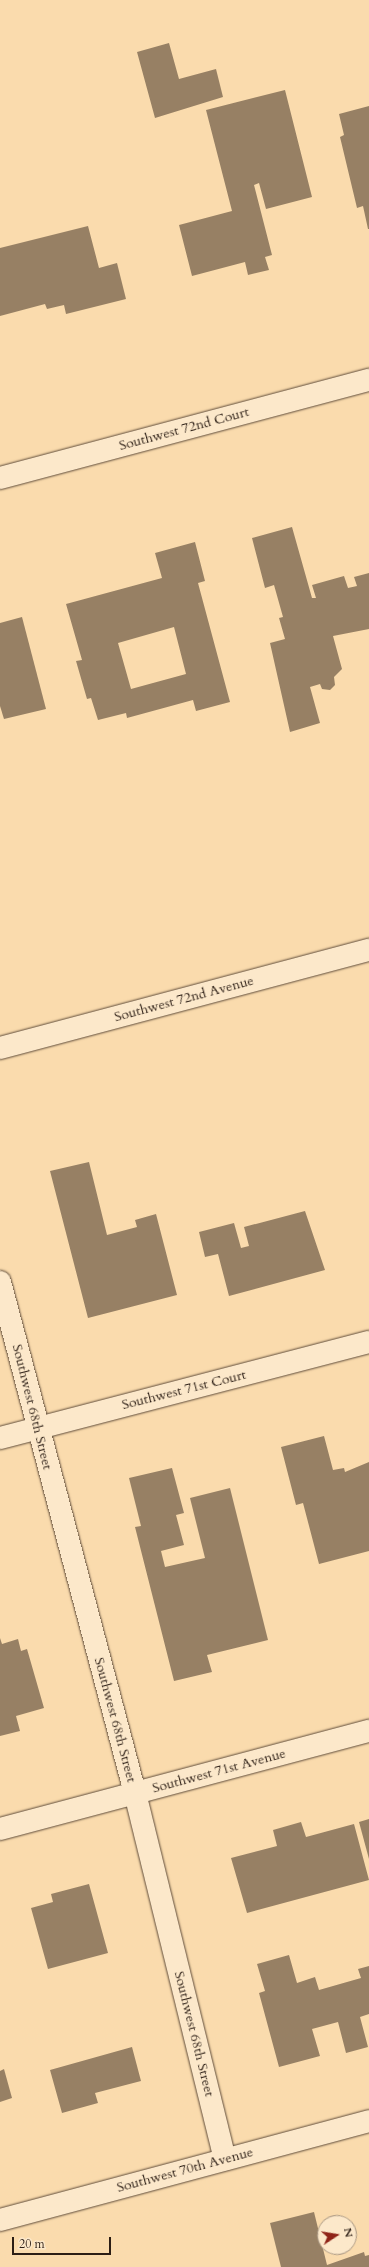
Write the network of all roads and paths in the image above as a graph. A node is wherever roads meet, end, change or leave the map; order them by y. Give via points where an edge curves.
1 (369, 380) edge
2 (0, 478) edge
3 (369, 950) edge
4 (0, 1048) edge
5 (0, 1282) edge
6 (369, 1342) edge
7 (38, 1428) junction
8 (0, 1438) edge
9 (369, 1731) edge
10 (135, 1793) junction
11 (0, 1829) edge
12 (369, 2120) edge
13 (225, 2159) junction
14 (0, 2220) edge

1 - 2 street, Southwest 72nd Court
3 - 4 street, Southwest 72nd Avenue
5 - 7 street, Southwest 68th Street
6 - 7 street, Southwest 71st Court
7 - 8 street, Southwest 71st Court
7 - 10 street, Southwest 68th Street
9 - 10 street, Southwest 71st Avenue
10 - 11 street, Southwest 71st Avenue
10 - 13 street, Southwest 68th Street
12 - 13 street, Southwest 70th Avenue
13 - 14 street, Southwest 70th Avenue

